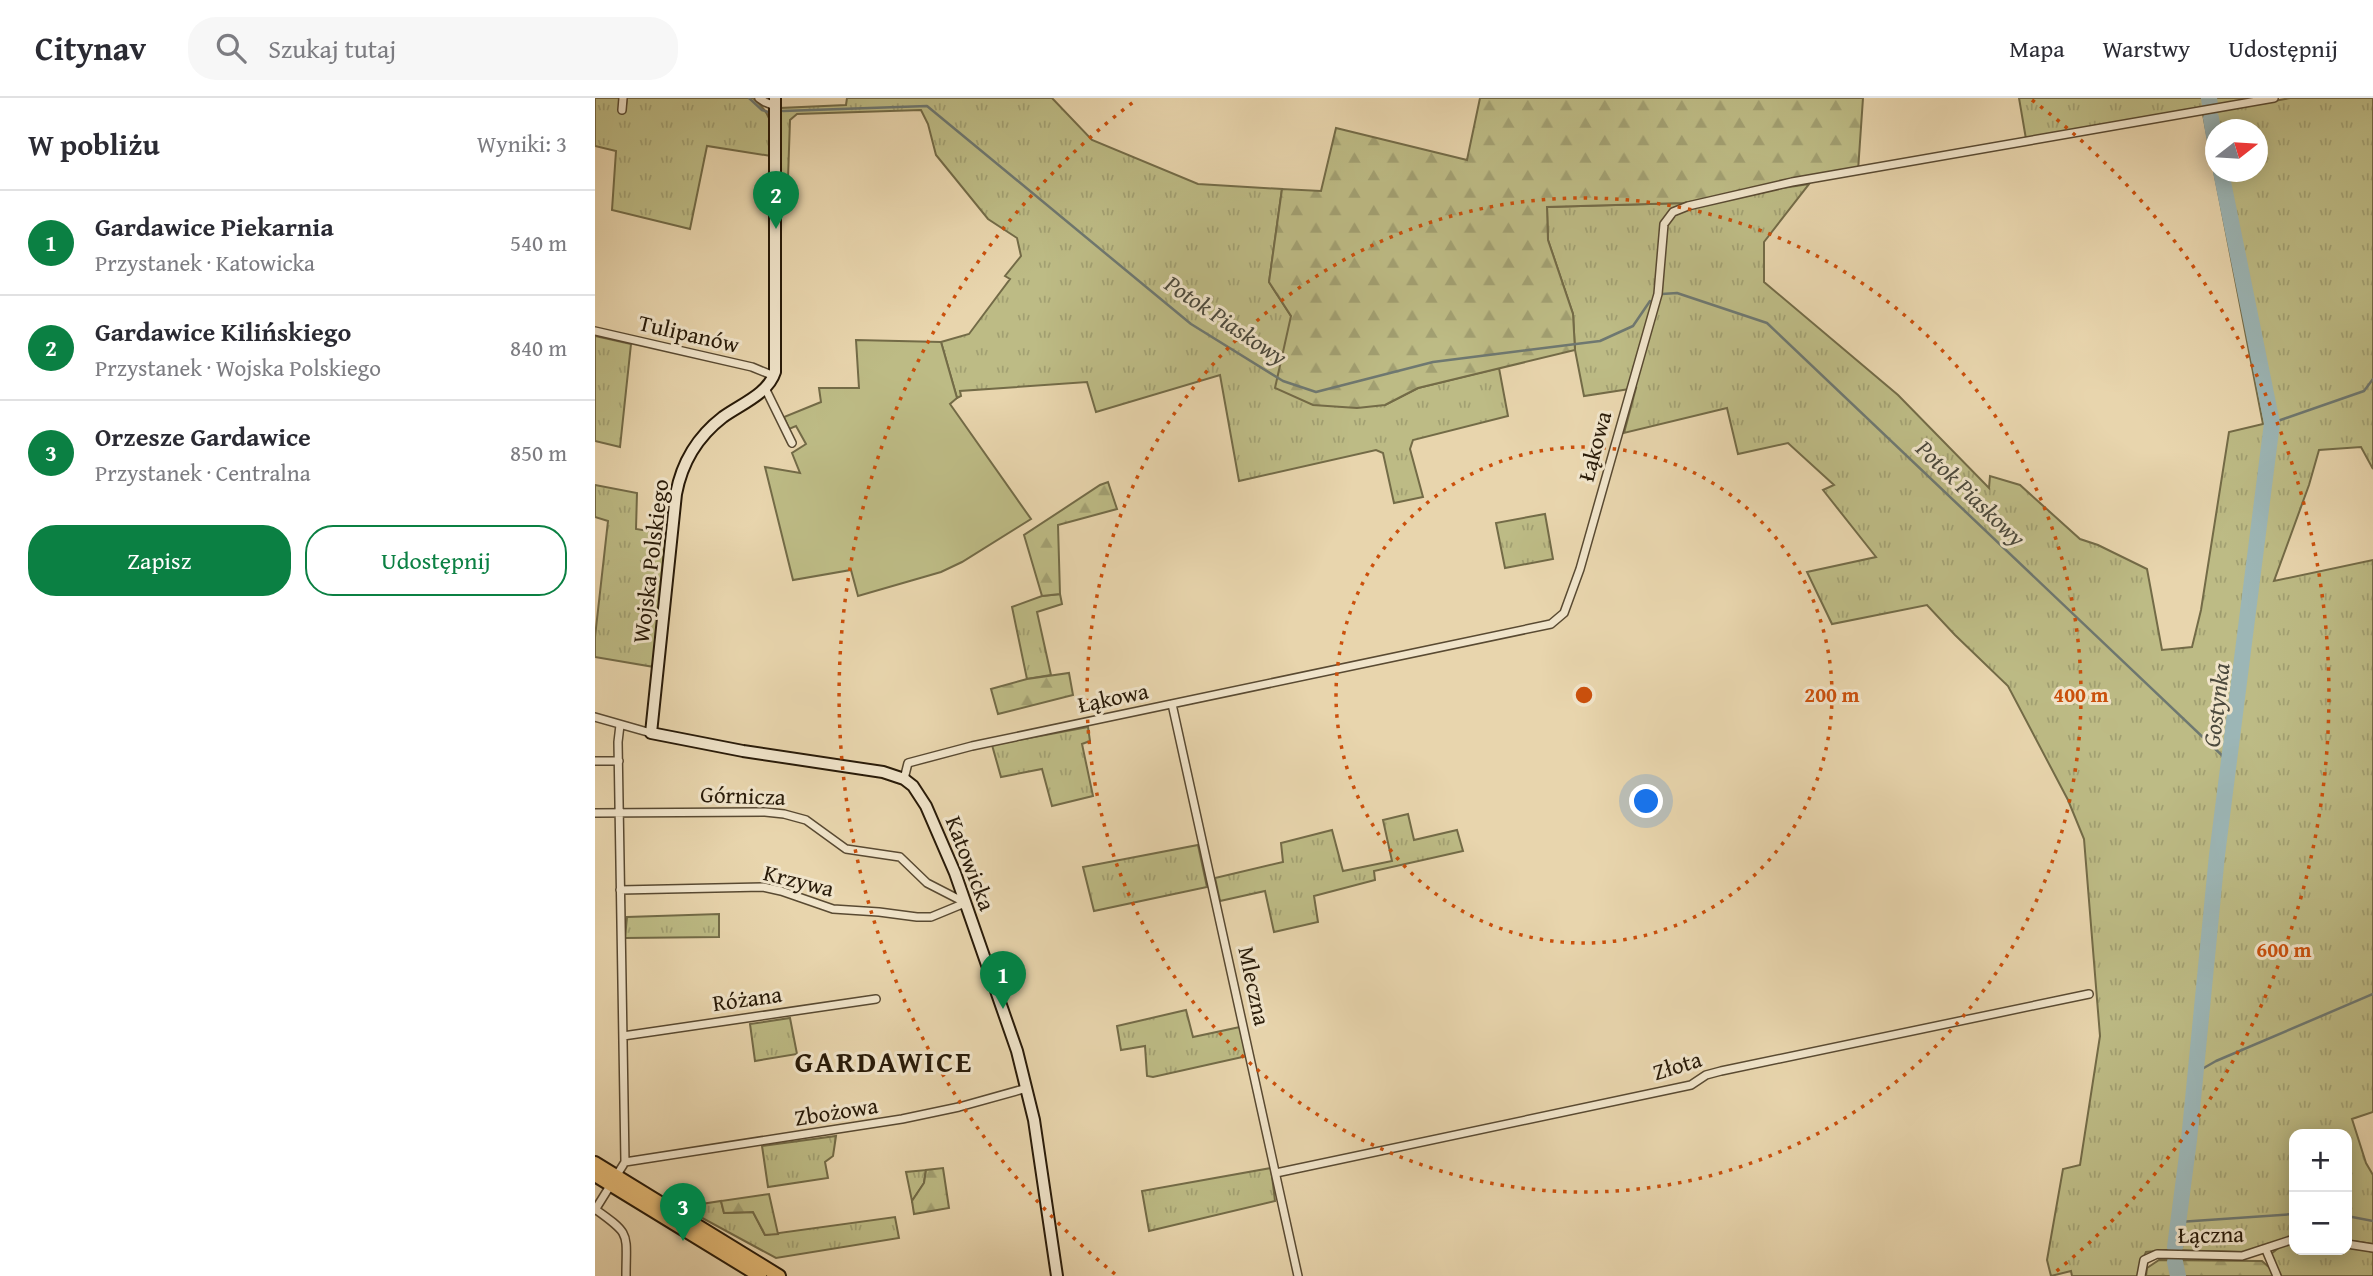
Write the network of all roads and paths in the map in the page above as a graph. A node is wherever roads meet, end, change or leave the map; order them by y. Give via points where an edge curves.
1 (623, 98) edge
2 (759, 98) edge
3 (2274, 98) edge
4 (775, 102) edge
5 (622, 110) dead end
6 (595, 331) edge
7 (774, 376) junction
8 (765, 388) junction
9 (792, 443) dead end
10 (1172, 704) junction
11 (595, 717) edge
12 (621, 724) junction
13 (651, 733) junction
14 (595, 761) edge
15 (619, 761) junction
16 (904, 779) junction
17 (619, 812) junction
18 (595, 813) edge
19 (620, 890) junction
20 (965, 903) junction
21 (2089, 994) dead end
22 (876, 999) dead end
23 (623, 1036) junction
24 (1027, 1088) junction
25 (625, 1162) junction
26 (595, 1163) edge
27 (1276, 1173) junction
28 (595, 1175) edge
29 (613, 1181) junction
30 (595, 1210) edge
31 (2289, 1241) edge
32 (2352, 1245) edge
33 (2373, 1248) edge
34 (2266, 1250) junction
35 (626, 1276) edge
36 (760, 1276) edge
37 (779, 1276) edge
38 (1057, 1276) edge
39 (1299, 1276) edge
40 (2141, 1276) edge
41 (2277, 1276) edge

1 - 5 street
2 - 4 street
3 - 10 street, Łąkowa via 1766,187 1673,212 1664,224 1658,294 1564,613 1551,624
4 - 7 street
6 - 7 street, Tulipanów
7 - 8 street, Wojska Polskiego
8 - 9 street
8 - 13 street, Wojska Polskiego via 710,429 681,471
10 - 16 street, Łąkowa via 933,755 908,763
10 - 27 street, Mleczna
11 - 12 street
12 - 13 street
12 - 15 street
13 - 16 street
14 - 15 street
15 - 17 street
16 - 20 street, Katowicka via 926,806
17 - 18 street, Górnicza
17 - 19 street
17 - 20 street, Górnicza via 796,816 846,849 900,857 926,883
19 - 20 street, Krzywa via 763,887 833,909 917,917 930,917
19 - 23 street
20 - 24 street, Katowicka
21 - 27 street, Złota via 1721,1071 1691,1085
22 - 23 street, Różana
23 - 25 street
24 - 25 street, Zbożowa via 902,1119
24 - 38 street, Katowicka
25 - 29 street
26 - 29 main road
27 - 39 street, Mleczna
28 - 29 main road
29 - 30 street
29 - 36 main road
29 - 37 main road
30 - 35 street via 626,1237
31 - 34 street, Łączna
32 - 33 street
34 - 40 street, Łączna via 2242,1256 2157,1254 2144,1261
34 - 41 street

